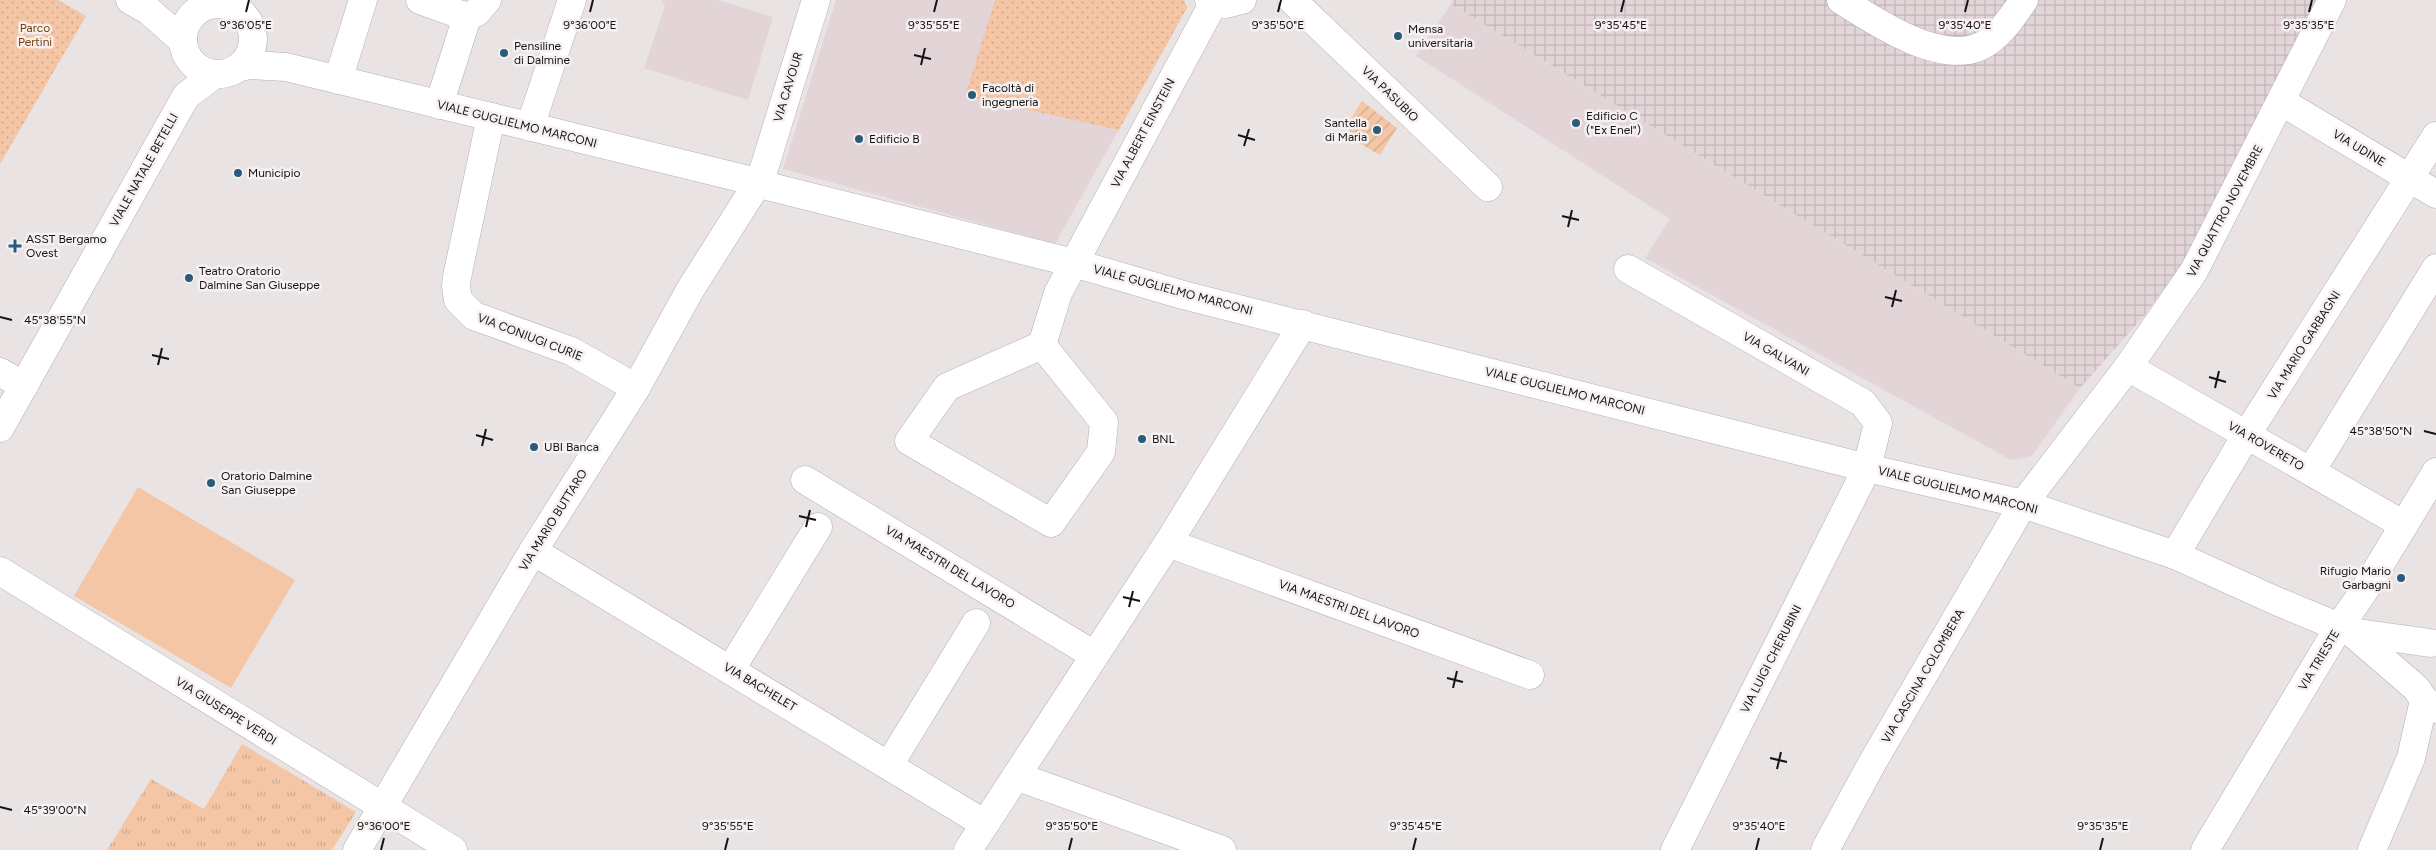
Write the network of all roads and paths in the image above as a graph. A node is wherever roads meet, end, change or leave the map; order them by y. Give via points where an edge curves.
1 (363, 0) edge
2 (420, 0) edge
3 (572, 0) edge
4 (816, 0) edge
5 (1242, 0) edge
6 (1292, 0) edge
7 (1841, 0) edge
8 (2024, 0) edge
9 (2332, 0) edge
10 (1212, 1) edge
11 (241, 5) edge
12 (139, 6) edge
13 (477, 9) edge
14 (188, 39) junction
15 (236, 62) junction
16 (338, 80) junction
17 (186, 96) junction
18 (2282, 102) junction
19 (439, 104) junction
20 (491, 117) junction
21 (530, 127) junction
22 (2436, 136) edge
23 (2410, 178) junction
24 (757, 183) junction
25 (1488, 187) dead end
26 (2436, 194) edge
27 (1074, 263) junction
28 (2436, 268) edge
29 (1628, 269) dead end
30 (1303, 324) junction
31 (1042, 345) junction
32 (2128, 367) junction
33 (0, 372) edge
34 (24, 386) junction
35 (636, 388) junction
36 (0, 428) edge
37 (2247, 434) junction
38 (1867, 468) junction
39 (2311, 471) junction
40 (2436, 472) edge
41 (805, 480) dead end
42 (2023, 504) junction
43 (2404, 525) junction
44 (818, 527) dead end
45 (1168, 543) junction
46 (533, 551) junction
47 (2175, 555) junction
48 (0, 571) edge
49 (976, 623) dead end
50 (2345, 629) junction
51 (2433, 642) edge
52 (1094, 655) junction
53 (731, 669) junction
54 (1530, 675) dead end
55 (2425, 699) edge
56 (2436, 734) edge
57 (2411, 758) junction
58 (889, 765) junction
59 (1016, 776) junction
60 (382, 807) junction
61 (985, 824) junction
62 (356, 850) edge
63 (453, 850) edge
64 (968, 850) edge
65 (1222, 850) edge
66 (1675, 850) edge
67 (1825, 850) edge
68 (2205, 850) edge
69 (2372, 850) edge

1 - 16 street
2 - 13 street
3 - 21 street
4 - 24 street, VIA CAVOUR
5 - 10 street via 1226,4
6 - 25 street, VIA PASUBIO
7 - 8 street via 1892,30 1932,47 1955,51 1985,44
9 - 18 street, VIA QUATTRO NOVEMBRE
10 - 27 street, VIA ALBERT EINSTEIN
11 - 14 street via 205,6
11 - 15 street via 251,27
12 - 14 street
13 - 19 street
14 - 15 street via 200,69
14 - 17 street, VIALE NATALE BETELLI
15 - 16 street, VIALE GUGLIELMO MARCONI via 286,67
15 - 17 street, VIALE NATALE BETELLI
16 - 19 street, VIALE GUGLIELMO MARCONI
17 - 34 street, VIALE NATALE BETELLI
18 - 23 street, VIA UDINE
18 - 32 street, VIA QUATTRO NOVEMBRE via 2194,271
19 - 20 street, VIALE GUGLIELMO MARCONI
20 - 21 street, VIALE GUGLIELMO MARCONI
20 - 35 street, VIA CONIUGI CURIE via 457,277 458,300 474,316 571,350
21 - 24 street, VIALE GUGLIELMO MARCONI
22 - 23 street, VIA MARIO GARBAGNI
23 - 26 street, VIA UDINE
23 - 37 street, VIA MARIO GARBAGNI
24 - 27 street, VIALE GUGLIELMO MARCONI
24 - 35 street, VIA MARIO BUTTARO via 690,290
27 - 30 street, VIALE GUGLIELMO MARCONI via 1183,295
27 - 31 street, VIA ALBERT EINSTEIN via 1058,293
28 - 39 street
29 - 38 street, VIA GALVANI via 1864,403 1878,423
30 - 38 street, VIALE GUGLIELMO MARCONI
30 - 45 street
31 - 31 street via 947,387 909,441 1052,522 1101,452 1104,422
32 - 37 street, VIA ROVERETO
32 - 42 street, VIA QUATTRO NOVEMBRE
33 - 34 street
34 - 36 street, VIALE NATALE BETELLI
35 - 46 street, VIA MARIO BUTTARO
37 - 39 street, VIA ROVERETO
37 - 47 street, VIA MARIO GARBAGNI
38 - 42 street, VIALE GUGLIELMO MARCONI
38 - 66 street, VIA LUIGI CHERUBINI
39 - 43 street, VIA ROVERETO
40 - 43 street, VIA TRIESTE
41 - 52 street, VIA MAESTRI DEL LAVORO
42 - 47 street, VIALE GUGLIELMO MARCONI
42 - 67 street, VIA CASCINA COLOMBERA
43 - 50 street, VIA TRIESTE
44 - 53 street
45 - 52 street
45 - 54 street, VIA MAESTRI DEL LAVORO
46 - 53 street, VIA BACHELET
46 - 60 street, VIA MARIO BUTTARO
47 - 50 street, VIALE GUGLIELMO MARCONI
48 - 60 street, VIA GIUSEPPE VERDI
49 - 58 street
50 - 51 street, VIALE GUGLIELMO MARCONI
50 - 55 street, VIALE GUGLIELMO MARCONI
50 - 68 street, VIA TRIESTE
51 - 55 street, VIALE GUGLIELMO MARCONI via 2421,652 2414,676
52 - 59 street
53 - 58 street, VIA BACHELET
55 - 57 street
56 - 57 street
57 - 69 street
58 - 61 street, VIA BACHELET
59 - 61 street
59 - 65 street
60 - 62 street, VIA MARIO BUTTARO
60 - 63 street, VIA GIUSEPPE VERDI
61 - 64 street

